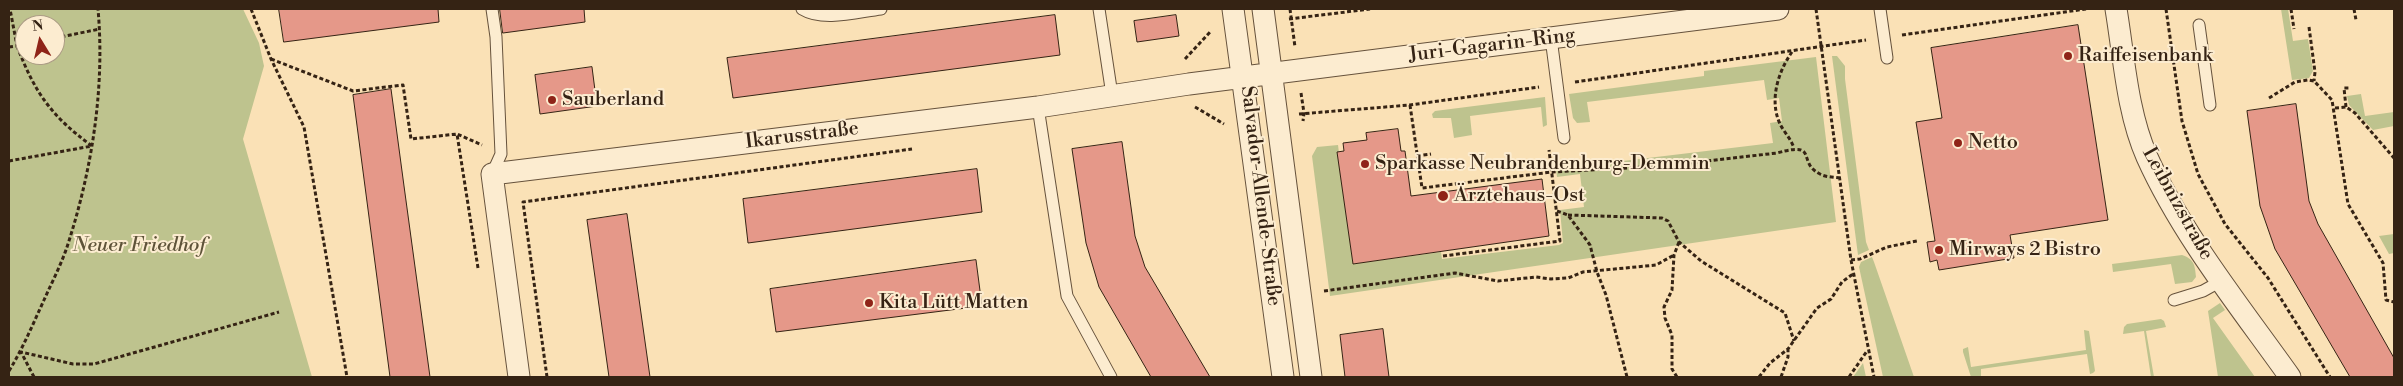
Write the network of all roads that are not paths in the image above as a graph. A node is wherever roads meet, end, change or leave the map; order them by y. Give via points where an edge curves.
1 (492, 9) edge
2 (802, 9) edge
3 (881, 9) edge
4 (1100, 9) edge
5 (1233, 9) edge
6 (1263, 9) edge
7 (1778, 9) edge
8 (1880, 9) edge
9 (2116, 9) edge
10 (2199, 24) dead end
11 (1551, 38) junction
12 (1887, 58) dead end
13 (1272, 74) junction
14 (1243, 77) junction
15 (1112, 95) junction
16 (2210, 105) dead end
17 (1038, 107) junction
18 (1564, 138) dead end
19 (492, 174) junction
20 (2221, 281) junction
21 (2174, 300) dead end
22 (519, 377) edge
23 (1111, 377) edge
24 (1283, 377) edge
25 (1311, 377) edge
26 (2290, 377) edge

1 - 19 lane via 501,154
2 - 3 lane via 809,14 833,15
4 - 15 lane
5 - 14 street
6 - 13 street
7 - 11 street, Juri-Gagarin-Ring
8 - 12 lane
9 - 20 street, Leibnizstraße via 2134,115 2147,157 2191,238
10 - 16 lane
11 - 13 street, Juri-Gagarin-Ring
11 - 18 lane
13 - 14 street, Salvador-Allende-Straße
13 - 25 street, Salvador-Allende-Straße
14 - 15 street, Ikarusstraße
14 - 24 street, Salvador-Allende-Straße
15 - 17 street, Ikarusstraße
17 - 19 street, Ikarusstraße
17 - 23 lane via 1066,296
19 - 22 street
20 - 21 lane via 2203,291
20 - 26 street, Leibnizstraße

